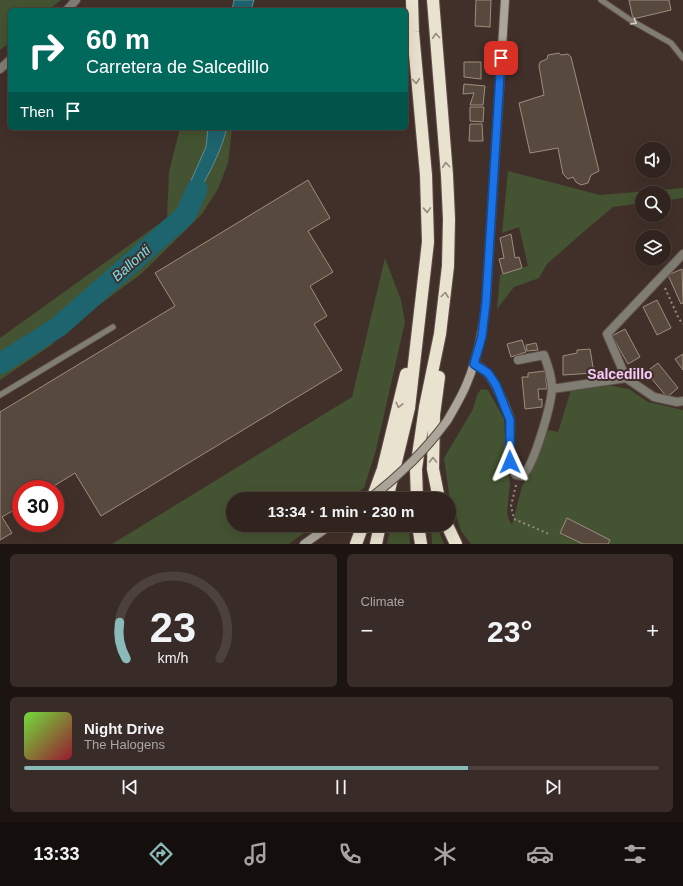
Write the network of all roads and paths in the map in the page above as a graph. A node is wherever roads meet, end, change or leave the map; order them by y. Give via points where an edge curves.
1 (76, 0) edge
2 (412, 0) edge
3 (433, 0) edge
4 (505, 0) edge
5 (602, 0) edge
6 (69, 8) edge
7 (683, 58) edge
8 (8, 62) edge
9 (0, 69) edge
10 (683, 254) edge
11 (657, 281) junction
12 (420, 313) junction
13 (683, 324) edge
14 (113, 327) dead end
15 (440, 334) junction
16 (518, 360) dead end
17 (474, 364) junction
18 (626, 378) junction
19 (552, 388) junction
20 (0, 395) edge
21 (683, 402) edge
22 (519, 476) junction
23 (374, 492) edge
24 (379, 492) edge
25 (389, 492) edge
26 (416, 492) edge
27 (438, 492) edge
28 (321, 532) edge
29 (360, 532) edge
30 (379, 532) edge
31 (419, 532) edge
32 (450, 532) edge
33 (549, 534) dead end
34 (304, 544) edge
35 (356, 544) edge
36 (376, 544) edge
37 (421, 544) edge
38 (456, 544) edge

1 - 6 street
2 -> 12 highway via 412,32 426,175 428,242
15 -> 3 highway via 448,266 449,219
4 - 17 street via 486,302 482,336
5 -> 7 lane via 671,43
8 - 9 street
10 - 11 street
11 - 13 path via 666,289
11 - 18 street via 608,334
12 -> 23 highway via 383,469
12 - 25 highway via 409,408
14 - 20 lane
15 - 26 highway via 425,407 416,468
27 -> 15 highway via 433,469
16 - 19 street via 544,355
17 - 22 street via 488,373 496,385 510,420 510,462 513,472
17 - 24 street, bridge via 467,384 447,421 433,440 402,473
18 - 19 street
18 - 21 street via 654,397
19 - 22 street via 535,454 527,471
22 - 33 path via 511,506 512,516
28 - 34 street
29 - 35 highway
30 - 36 highway
31 - 37 highway
32 - 38 highway

